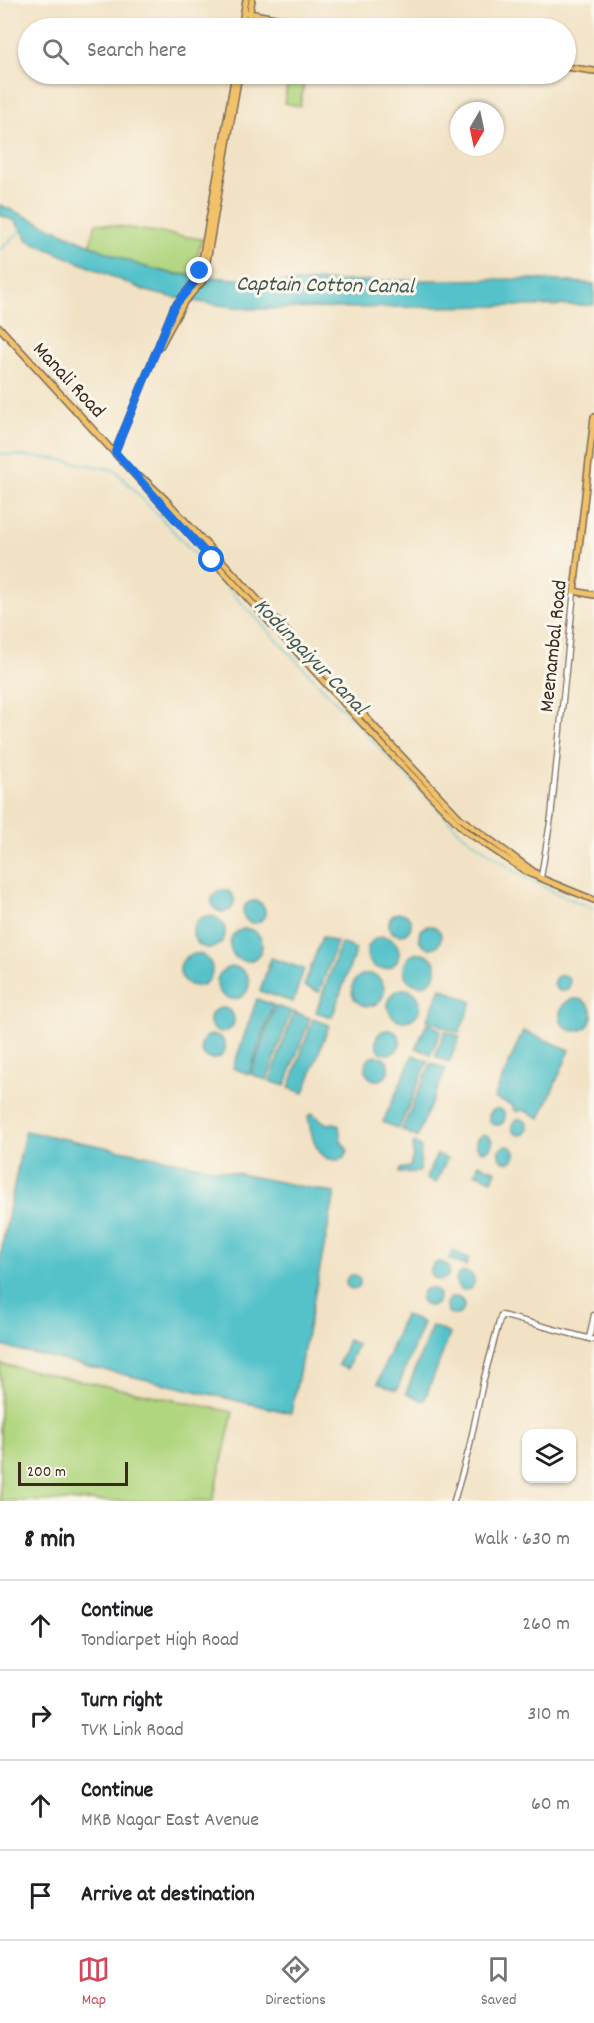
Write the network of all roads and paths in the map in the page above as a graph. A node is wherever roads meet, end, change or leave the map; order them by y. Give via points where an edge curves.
1 (246, 0) edge
2 (252, 0) edge
3 (247, 12) junction
4 (245, 18) edge
5 (247, 18) edge
6 (270, 18) edge
7 (576, 68) edge
8 (594, 71) edge
9 (233, 84) edge
10 (237, 84) edge
11 (184, 298) junction
12 (0, 328) edge
13 (594, 417) edge
14 (115, 452) junction
15 (574, 591) junction
16 (594, 595) edge
17 (541, 877) junction
18 (594, 900) edge
19 (594, 1315) edge
20 (592, 1339) edge
21 (454, 1501) edge

1 - 3 main road
2 - 3 main road
3 - 4 main road
3 - 5 main road
3 - 6 main road
7 - 8 main road
9 - 11 main road via 200,271
10 - 11 main road via 205,273 202,282
11 - 14 main road via 174,307
12 - 14 main road, Manali Road
13 - 15 main road, Meenambal Road
14 - 17 main road, Manali Road via 430,797 472,837 528,873
15 - 16 main road
15 - 17 street, Meenambal Road via 551,817
17 - 18 main road, Manali Road
19 - 20 street
20 - 21 street via 501,1315

